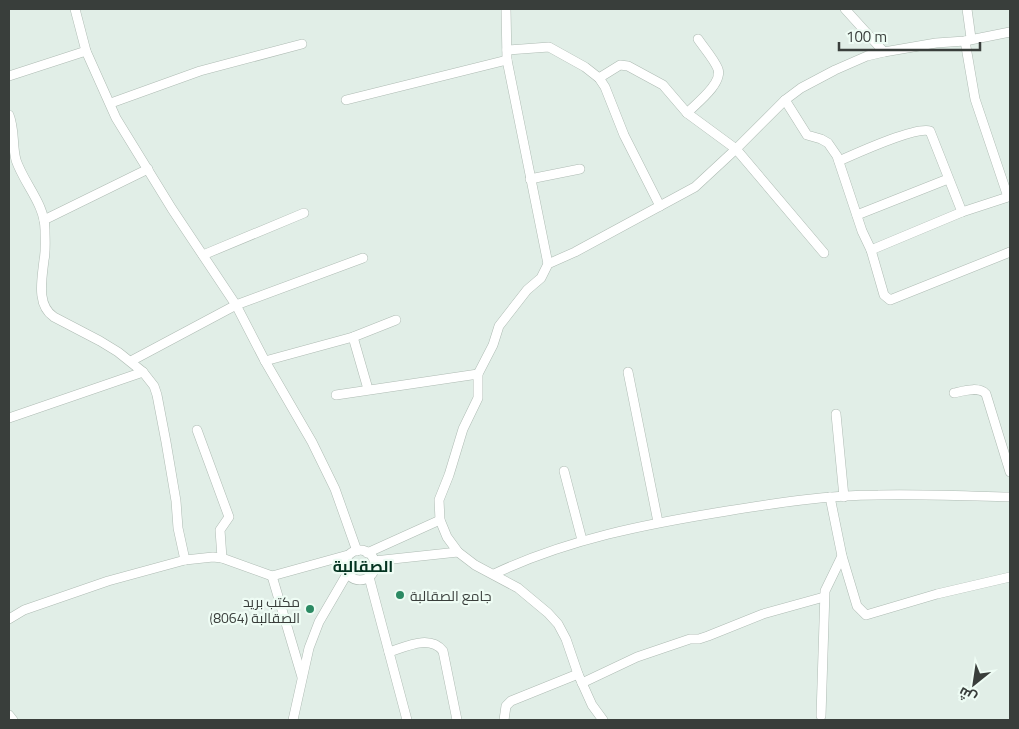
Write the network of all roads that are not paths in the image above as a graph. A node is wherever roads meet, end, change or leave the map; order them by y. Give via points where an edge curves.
1 (75, 9) edge
2 (506, 9) edge
3 (845, 9) edge
4 (967, 9) edge
5 (1010, 32) edge
6 (698, 39) dead end
7 (968, 40) junction
8 (302, 44) dead end
9 (86, 51) junction
10 (884, 52) junction
11 (507, 55) junction
12 (9, 76) edge
13 (599, 78) junction
14 (346, 100) dead end
15 (785, 100) junction
16 (111, 103) junction
17 (687, 113) junction
18 (9, 115) edge
19 (736, 149) junction
20 (838, 161) junction
21 (580, 168) dead end
22 (148, 169) junction
23 (530, 179) junction
24 (948, 179) junction
25 (1009, 199) edge
26 (660, 206) junction
27 (962, 212) junction
28 (304, 213) dead end
29 (857, 215) junction
30 (44, 220) junction
31 (872, 250) junction
32 (1010, 252) edge
33 (824, 253) dead end
34 (203, 255) junction
35 (364, 258) dead end
36 (548, 264) junction
37 (236, 305) junction
38 (396, 320) dead end
39 (353, 337) junction
40 (266, 361) junction
41 (130, 362) junction
42 (143, 372) junction
43 (628, 372) dead end
44 (478, 374) junction
45 (368, 389) junction
46 (954, 393) dead end
47 (336, 395) dead end
48 (836, 414) dead end
49 (9, 418) edge
50 (197, 430) dead end
51 (564, 471) dead end
52 (1010, 472) edge
53 (830, 497) junction
54 (844, 497) junction
55 (1010, 497) edge
56 (440, 520) junction
57 (658, 522) junction
58 (582, 540) junction
59 (357, 551) junction
60 (367, 552) junction
61 (458, 552) junction
62 (348, 556) junction
63 (842, 556) junction
64 (222, 558) junction
65 (186, 560) junction
66 (374, 562) junction
67 (347, 574) junction
68 (494, 574) junction
69 (272, 576) junction
70 (369, 577) junction
71 (1010, 577) edge
72 (824, 597) junction
73 (9, 619) edge
74 (389, 652) junction
75 (302, 678) junction
76 (580, 679) junction
77 (9, 714) edge
78 (821, 716) dead end
79 (13, 720) edge
80 (293, 720) edge
81 (407, 720) edge
82 (456, 720) edge
83 (504, 720) edge
84 (603, 720) edge

1 - 9 street
2 - 11 street
3 - 10 street
4 - 7 street
5 - 7 street
6 - 17 street via 720,76
7 - 10 street
7 - 25 street via 975,99
8 - 16 street via 200,71
9 - 12 street
9 - 16 street
10 - 15 street via 843,66
11 - 13 street via 548,47
11 - 14 street
11 - 23 street
13 - 17 street via 620,65 628,66 663,85
13 - 26 street
15 - 19 street
15 - 20 street via 807,135 828,143
16 - 22 street via 116,118
17 - 19 street
18 - 30 street via 14,130 15,158
19 - 26 street via 695,187
19 - 33 street
20 - 24 street via 904,135 926,130 932,135
20 - 29 street
21 - 23 street
22 - 30 street
22 - 34 street
23 - 36 street
24 - 27 street
24 - 29 street
25 - 27 street
26 - 36 street
27 - 31 street
28 - 34 street
29 - 31 street
30 - 41 street via 42,289 49,314 100,341
31 - 32 street via 884,295 890,300
34 - 37 street
35 - 37 street
36 - 44 street via 541,278 527,290 499,326
37 - 40 street
37 - 41 street
38 - 39 street
39 - 40 street
39 - 45 street
40 - 59 street via 335,489
41 - 42 street
42 - 49 street
42 - 65 street via 157,395
43 - 57 street
44 - 45 street
44 - 56 street via 478,398 463,429 440,500
45 - 47 street
46 - 52 street via 979,389 986,394
48 - 54 street
50 - 64 street via 229,517 220,530
51 - 58 street
53 - 54 street
53 - 57 street
53 - 63 street
54 - 55 street
56 - 60 street
56 - 61 street
57 - 58 street
58 - 68 street
59 - 60 street
59 - 62 street
60 - 66 street
61 - 66 street
61 - 68 street
62 - 67 street via 344,564
62 - 69 street
63 - 71 street via 857,606 866,615
63 - 72 street
64 - 65 street
64 - 69 street
65 - 73 street via 108,581 24,610
66 - 70 street via 374,570
67 - 70 street via 360,580
67 - 75 street via 319,622
68 - 76 street via 548,612 566,639
69 - 75 street
70 - 74 street
72 - 76 street via 764,614
72 - 78 street
74 - 81 street
74 - 82 street via 426,642 440,647
75 - 80 street
76 - 83 street via 511,701 506,706
76 - 84 street
77 - 79 street

